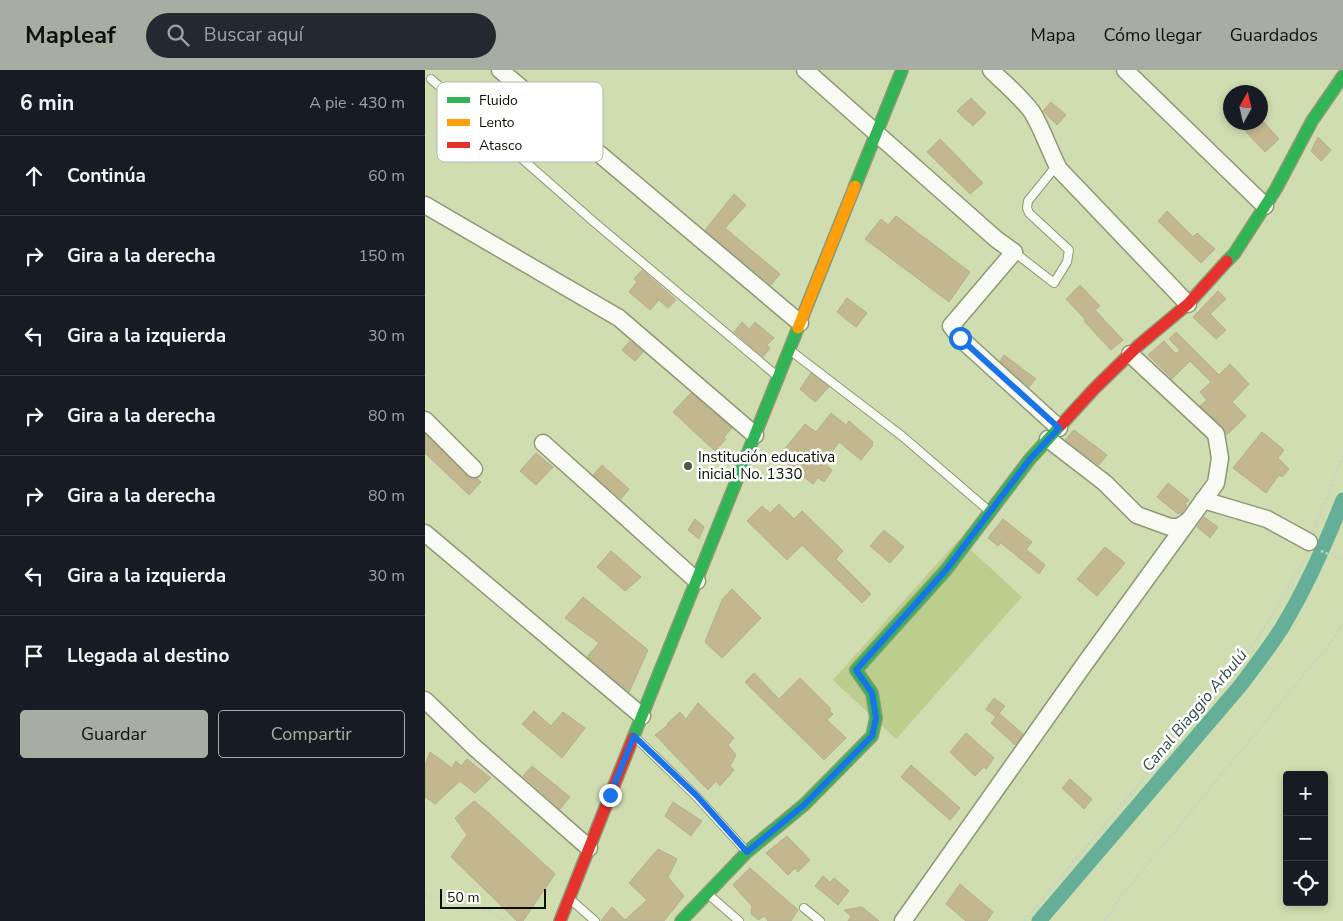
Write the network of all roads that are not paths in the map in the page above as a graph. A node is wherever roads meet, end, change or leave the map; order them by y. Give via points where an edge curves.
1 (500, 70) edge
2 (805, 70) edge
3 (902, 70) edge
4 (991, 70) edge
5 (1125, 70) edge
6 (1343, 76) edge
7 (431, 79) dead end
8 (514, 82) edge
9 (437, 84) edge
10 (877, 133) junction
11 (603, 157) edge
12 (526, 162) edge
13 (1057, 165) junction
14 (425, 205) edge
15 (1265, 206) junction
16 (1014, 252) junction
17 (1188, 304) junction
18 (800, 323) junction
19 (790, 350) junction
20 (1130, 354) junction
21 (779, 377) junction
22 (425, 420) edge
23 (1053, 434) junction
24 (755, 435) junction
25 (543, 443) dead end
26 (474, 469) dead end
27 (1203, 500) junction
28 (990, 511) junction
29 (1188, 522) junction
30 (425, 532) edge
31 (1309, 544) road end
32 (697, 581) junction
33 (425, 700) edge
34 (643, 716) junction
35 (634, 736) junction
36 (589, 848) junction
37 (747, 852) junction
38 (707, 893) junction
39 (569, 898) junction
40 (804, 908) dead end
41 (560, 921) edge
42 (595, 921) edge
43 (681, 921) edge
44 (739, 921) edge
45 (820, 921) edge
46 (903, 921) edge

1 - 8 street
2 - 10 street
3 - 10 street
4 - 13 street via 1030,110
5 - 15 street
6 - 15 street via 1312,121
7 - 9 lane
10 - 16 street
10 - 18 street
11 - 18 street
12 - 21 lane
13 - 16 lane via 1028,202 1027,208 1069,250 1067,262 1054,283
13 - 17 street
14 - 24 street via 619,318
15 - 17 street via 1234,254
16 - 23 street via 951,326
17 - 20 street
18 - 19 street
19 - 21 street
19 - 28 lane via 902,436
20 - 23 street
20 - 27 street via 1216,434 1220,458 1216,483
21 - 24 street
22 - 26 street
23 - 28 street
23 - 29 street via 1137,515 1170,527
24 - 32 street
25 - 32 street
27 - 29 street
27 - 31 street via 1267,519
28 - 37 street via 946,570 856,670 872,693 876,718 872,736 805,804
29 - 46 street
30 - 34 street
32 - 34 street
33 - 36 street
34 - 35 street
35 - 36 street
35 - 37 lane via 697,796
36 - 39 street
37 - 38 street
38 - 43 street
38 - 44 lane
39 - 41 street
39 - 42 lane
40 - 45 lane

